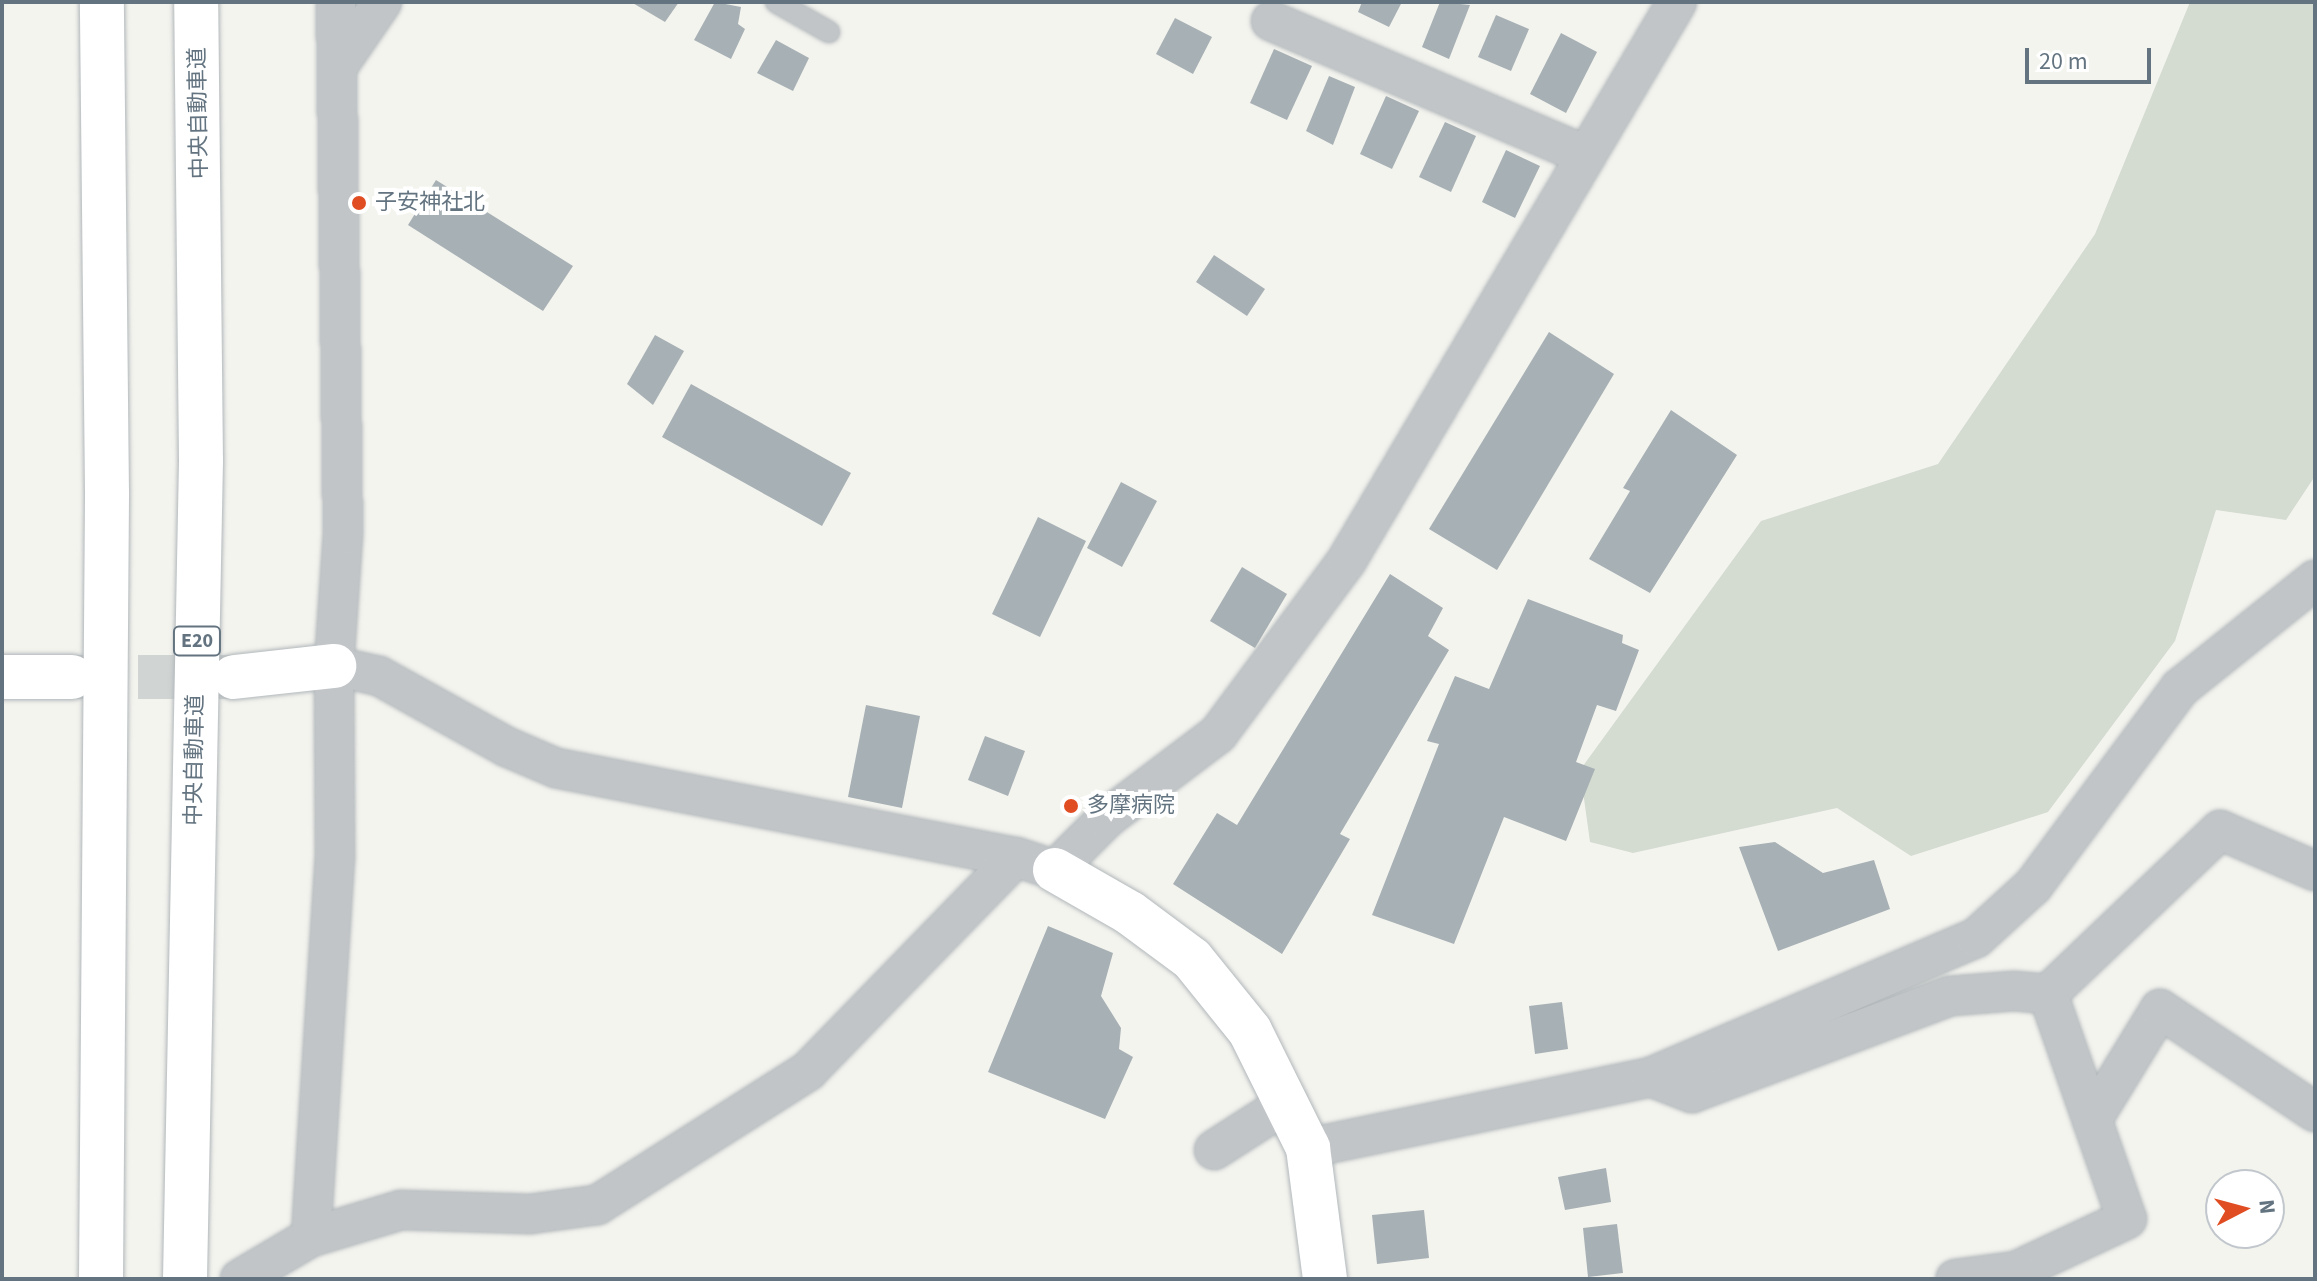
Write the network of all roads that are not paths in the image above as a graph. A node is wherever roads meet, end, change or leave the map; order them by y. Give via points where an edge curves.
1 (102, 2) edge
2 (196, 2) edge
3 (336, 2) edge
4 (382, 2) edge
5 (776, 2) edge
6 (1677, 2) edge
7 (1271, 21) dead end
8 (829, 32) dead end
9 (340, 63) junction
10 (1585, 155) junction
11 (2315, 580) edge
12 (334, 666) junction
13 (2, 677) edge
14 (72, 677) tunnel mouth
15 (234, 677) tunnel mouth
16 (1036, 864) junction
17 (2315, 871) edge
18 (2048, 994) junction
19 (1651, 1077) junction
20 (1289, 1102) junction
21 (2315, 1112) edge
22 (2092, 1120) junction
23 (1308, 1148) junction
24 (1214, 1150) dead end
25 (311, 1237) junction
26 (101, 1279) edge
27 (185, 1279) edge
28 (240, 1279) edge
29 (1325, 1279) edge
30 (1956, 1279) edge

1 - 26 main road via 107,509
2 - 27 main road, 中央自動車道 / E20 via 201,461
3 - 9 street
4 - 9 street
5 - 8 lane
6 - 10 street
7 - 10 street
9 - 12 street via 344,503
10 - 16 street via 1347,560 1218,734
11 - 19 street via 2180,688 2033,886 1976,938
12 - 15 main road
12 - 16 street via 379,676 556,768
12 - 25 street via 335,857
13 - 14 main road
16 - 20 main road via 1130,913 1192,959 1250,1031
16 - 25 street via 808,1071 597,1205 530,1214 401,1210
17 - 18 street via 2220,830
18 - 19 street via 1950,996 1692,1093
18 - 22 street
19 - 23 street
20 - 23 main road
20 - 24 street
21 - 22 street via 2160,1009
22 - 30 street via 2127,1219 2016,1271
23 - 29 main road
25 - 28 street

